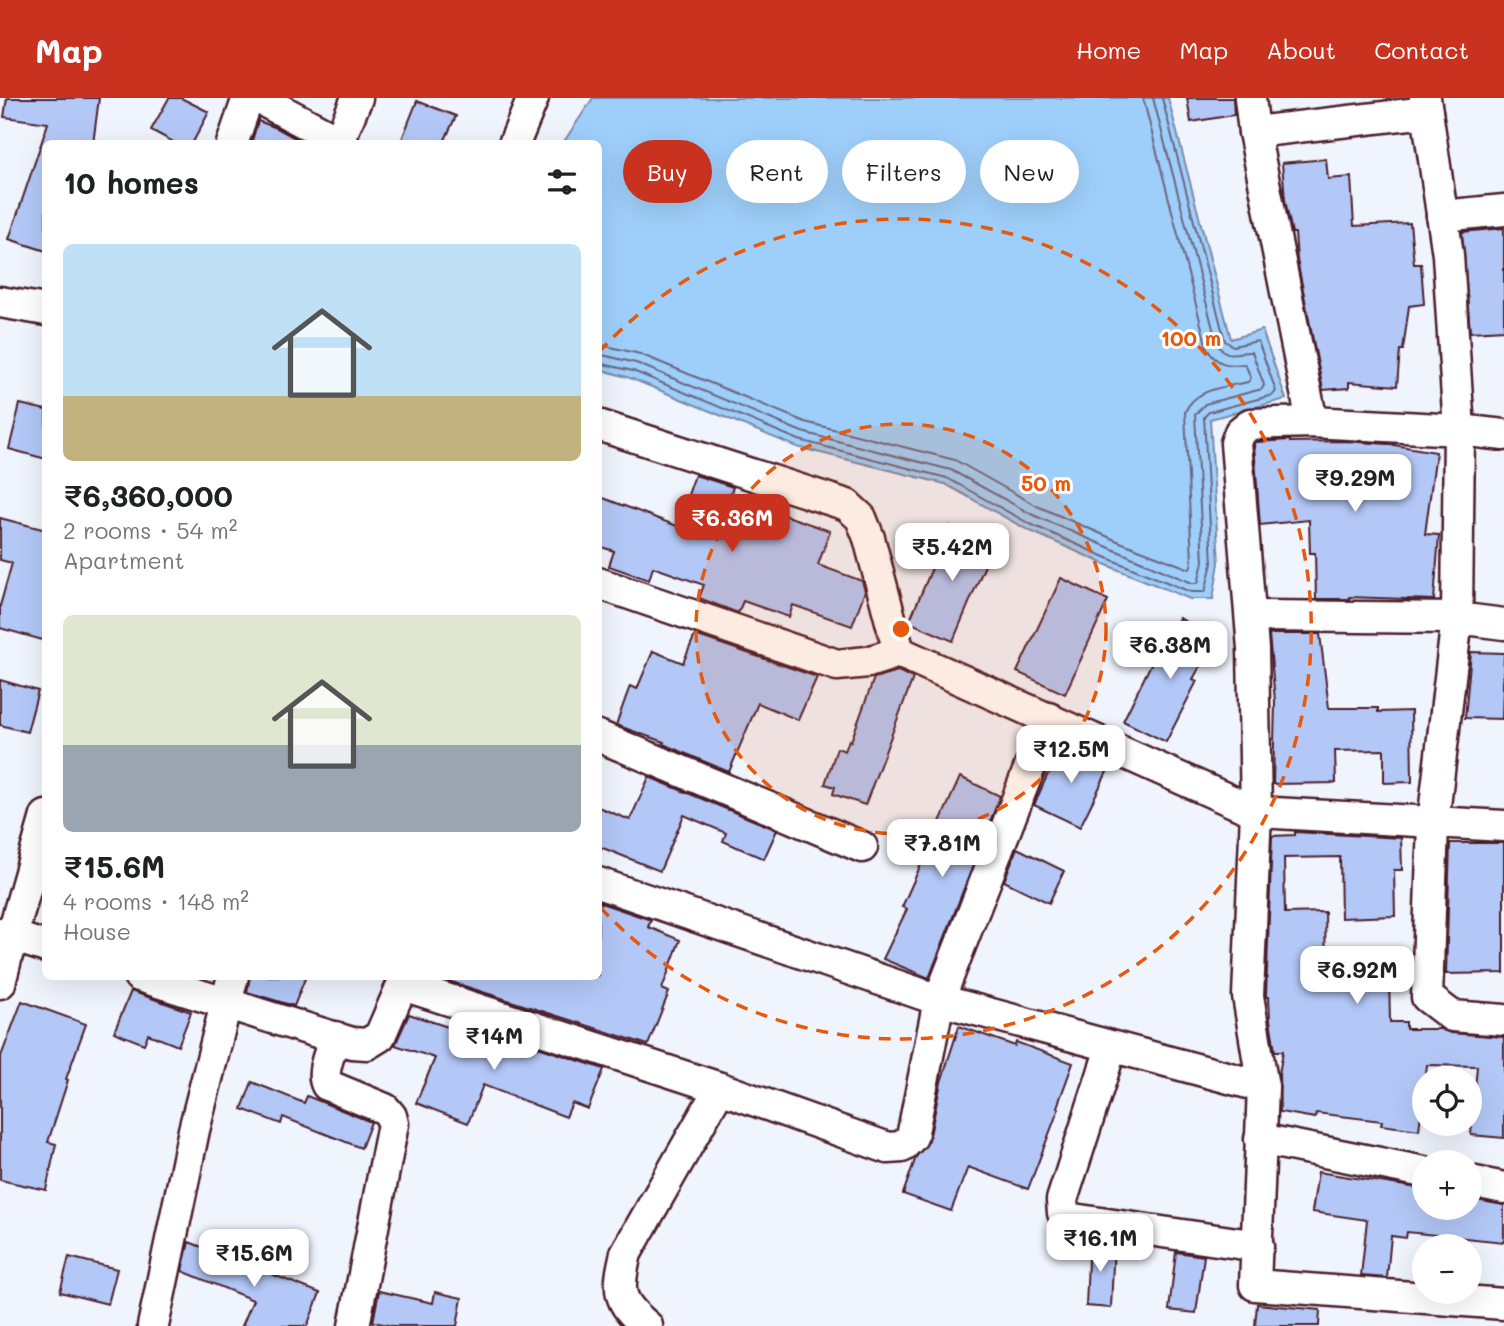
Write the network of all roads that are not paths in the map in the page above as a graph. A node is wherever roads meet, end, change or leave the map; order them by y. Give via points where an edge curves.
1 (248, 98) edge
2 (258, 98) edge
3 (357, 98) edge
4 (533, 98) edge
5 (1250, 98) edge
6 (1426, 105) edge
7 (1254, 132) junction
8 (233, 140) edge
9 (338, 140) edge
10 (343, 140) edge
11 (516, 140) edge
12 (1504, 210) edge
13 (1442, 216) junction
14 (0, 302) edge
15 (42, 309) edge
16 (1312, 422) junction
17 (602, 426) edge
18 (1459, 430) junction
19 (1504, 435) edge
20 (602, 584) edge
21 (1252, 616) junction
22 (1457, 618) junction
23 (1504, 624) edge
24 (899, 652) junction
25 (1049, 718) junction
26 (602, 738) edge
27 (1255, 812) junction
28 (1433, 822) junction
29 (1504, 826) edge
30 (42, 828) edge
31 (862, 848) dead end
32 (602, 884) edge
33 (6, 935) edge
34 (42, 946) edge
35 (165, 980) edge
36 (405, 981) edge
37 (0, 983) edge
38 (229, 990) edge
39 (939, 1000) junction
40 (1504, 1020) edge
41 (335, 1037) junction
42 (1111, 1048) junction
43 (1263, 1087) junction
44 (720, 1088) junction
45 (1260, 1139) junction
46 (1412, 1170) edge
47 (1482, 1183) edge
48 (1504, 1188) edge
49 (1258, 1246) junction
50 (1504, 1304) edge
51 (153, 1326) edge
52 (354, 1326) edge
53 (647, 1326) edge

1 - 8 street
2 - 9 street
3 - 10 street
4 - 11 street
5 - 7 street
6 - 7 street
6 - 13 street
7 - 16 street
12 - 13 street
13 - 18 street
14 - 15 street
16 - 18 street
16 - 21 street via 1250,424 1236,443
17 - 24 street via 847,505 860,518 869,538
18 - 19 street
18 - 22 street
20 - 24 street via 836,665 868,662
21 - 22 street
21 - 27 street
22 - 23 street
22 - 28 street
24 - 25 street
25 - 27 street
25 - 39 street
26 - 31 street
27 - 28 street
27 - 43 street via 1248,996
28 - 29 street
28 - 40 street via 1427,997 1452,1016
30 - 33 street
32 - 39 street
33 - 34 street
33 - 37 street
35 - 38 street
36 - 41 street via 380,1036 367,1044
36 - 44 street
38 - 41 street
38 - 51 street
39 - 42 street
39 - 44 street via 912,1137 902,1147 888,1148
41 - 52 street via 324,1081 384,1109 393,1124
42 - 43 street
42 - 49 street via 1062,1200 1063,1213 1073,1219
43 - 45 street
44 - 53 street via 626,1254 623,1301
45 - 46 street
45 - 49 street
47 - 48 street
49 - 50 street via 1255,1285

